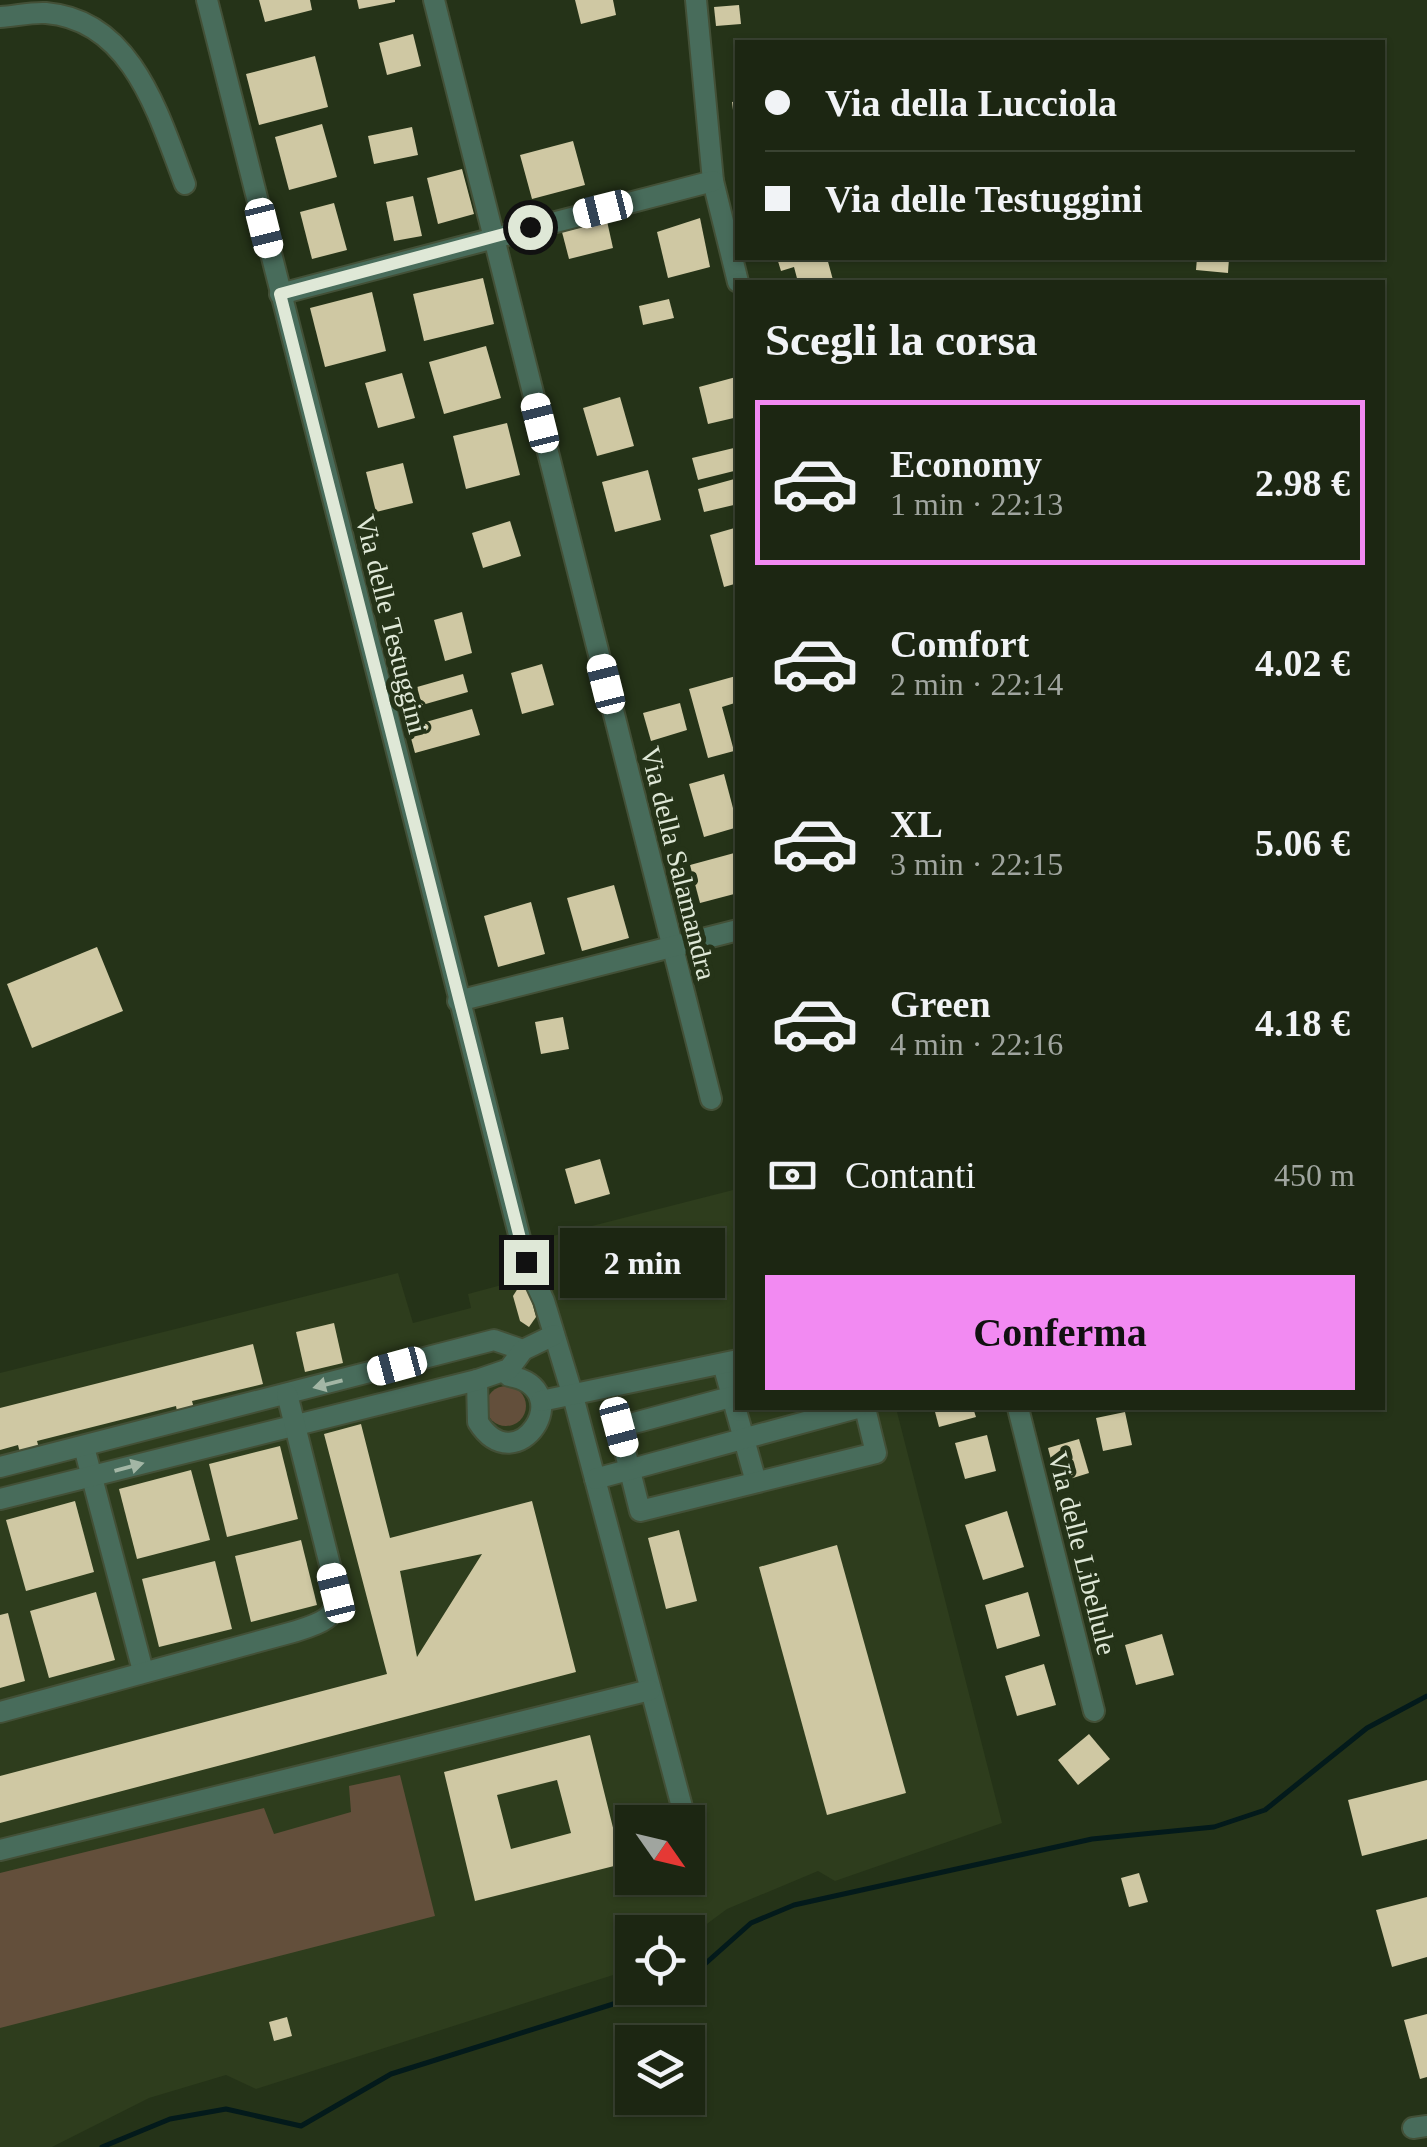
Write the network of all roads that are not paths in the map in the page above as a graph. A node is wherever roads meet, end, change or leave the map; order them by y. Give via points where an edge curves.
1 (207, 0) edge
2 (434, 0) edge
3 (696, 0) edge
4 (0, 17) edge
5 (713, 181) junction
6 (184, 184) dead end
7 (493, 236) junction
8 (738, 280) edge
9 (280, 294) junction
10 (735, 931) edge
11 (672, 946) junction
12 (458, 1001) junction
13 (711, 1100) dead end
14 (554, 1335) junction
15 (523, 1350) junction
16 (730, 1362) edge
17 (509, 1369) junction
18 (477, 1380) junction
19 (287, 1394) junction
20 (735, 1395) edge
21 (572, 1396) junction
22 (541, 1400) junction
23 (738, 1410) edge
24 (850, 1410) edge
25 (866, 1410) edge
26 (1019, 1410) edge
27 (214, 1414) junction
28 (294, 1425) junction
29 (745, 1438) junction
30 (221, 1443) junction
31 (84, 1447) junction
32 (0, 1467) edge
33 (630, 1469) junction
34 (92, 1477) junction
35 (594, 1479) junction
36 (756, 1482) junction
37 (0, 1499) edge
38 (143, 1671) junction
39 (650, 1690) junction
40 (1094, 1711) dead end
41 (0, 1712) edge
42 (682, 1805) edge
43 (0, 1850) edge

1 - 9 street, Via delle Testuggini
2 - 7 street, Via della Salamandra
3 - 5 street
4 - 6 street via 45,13 74,19 127,57 150,93
5 - 7 street
5 - 8 street
7 - 9 street
7 - 11 street, Via della Salamandra
9 - 12 street, Via delle Testuggini
10 - 11 street
11 - 12 street
11 - 13 street, Via della Salamandra
12 - 14 street, Via delle Testuggini via 526,1262
14 - 15 street
14 - 21 street, Via delle Testuggini
15 - 17 street
15 -> 19 street via 494,1340
16 - 20 street
16 - 21 street
17 - 18 street
17 - 22 street via 509,1376 529,1383
18 - 22 street via 478,1422 503,1442 534,1431
18 - 28 street
19 - 27 street
19 - 28 street
20 - 33 street via 619,1427
21 - 22 street
21 - 35 street, Via delle Testuggini
23 - 29 street
24 - 29 street
25 - 36 street via 876,1452
26 - 40 street, Via delle Libellule
27 - 30 street
27 - 31 street
28 - 30 street
28 - 38 street via 336,1609 293,1632
29 - 33 street
29 - 36 street
34 -> 30 street
31 - 32 street
31 - 34 street
33 - 35 street
33 - 36 street via 640,1511
34 - 37 street
34 - 38 street
35 - 39 street, Via delle Testuggini
38 - 41 street
39 - 42 street, Via delle Testuggini
39 - 43 street

